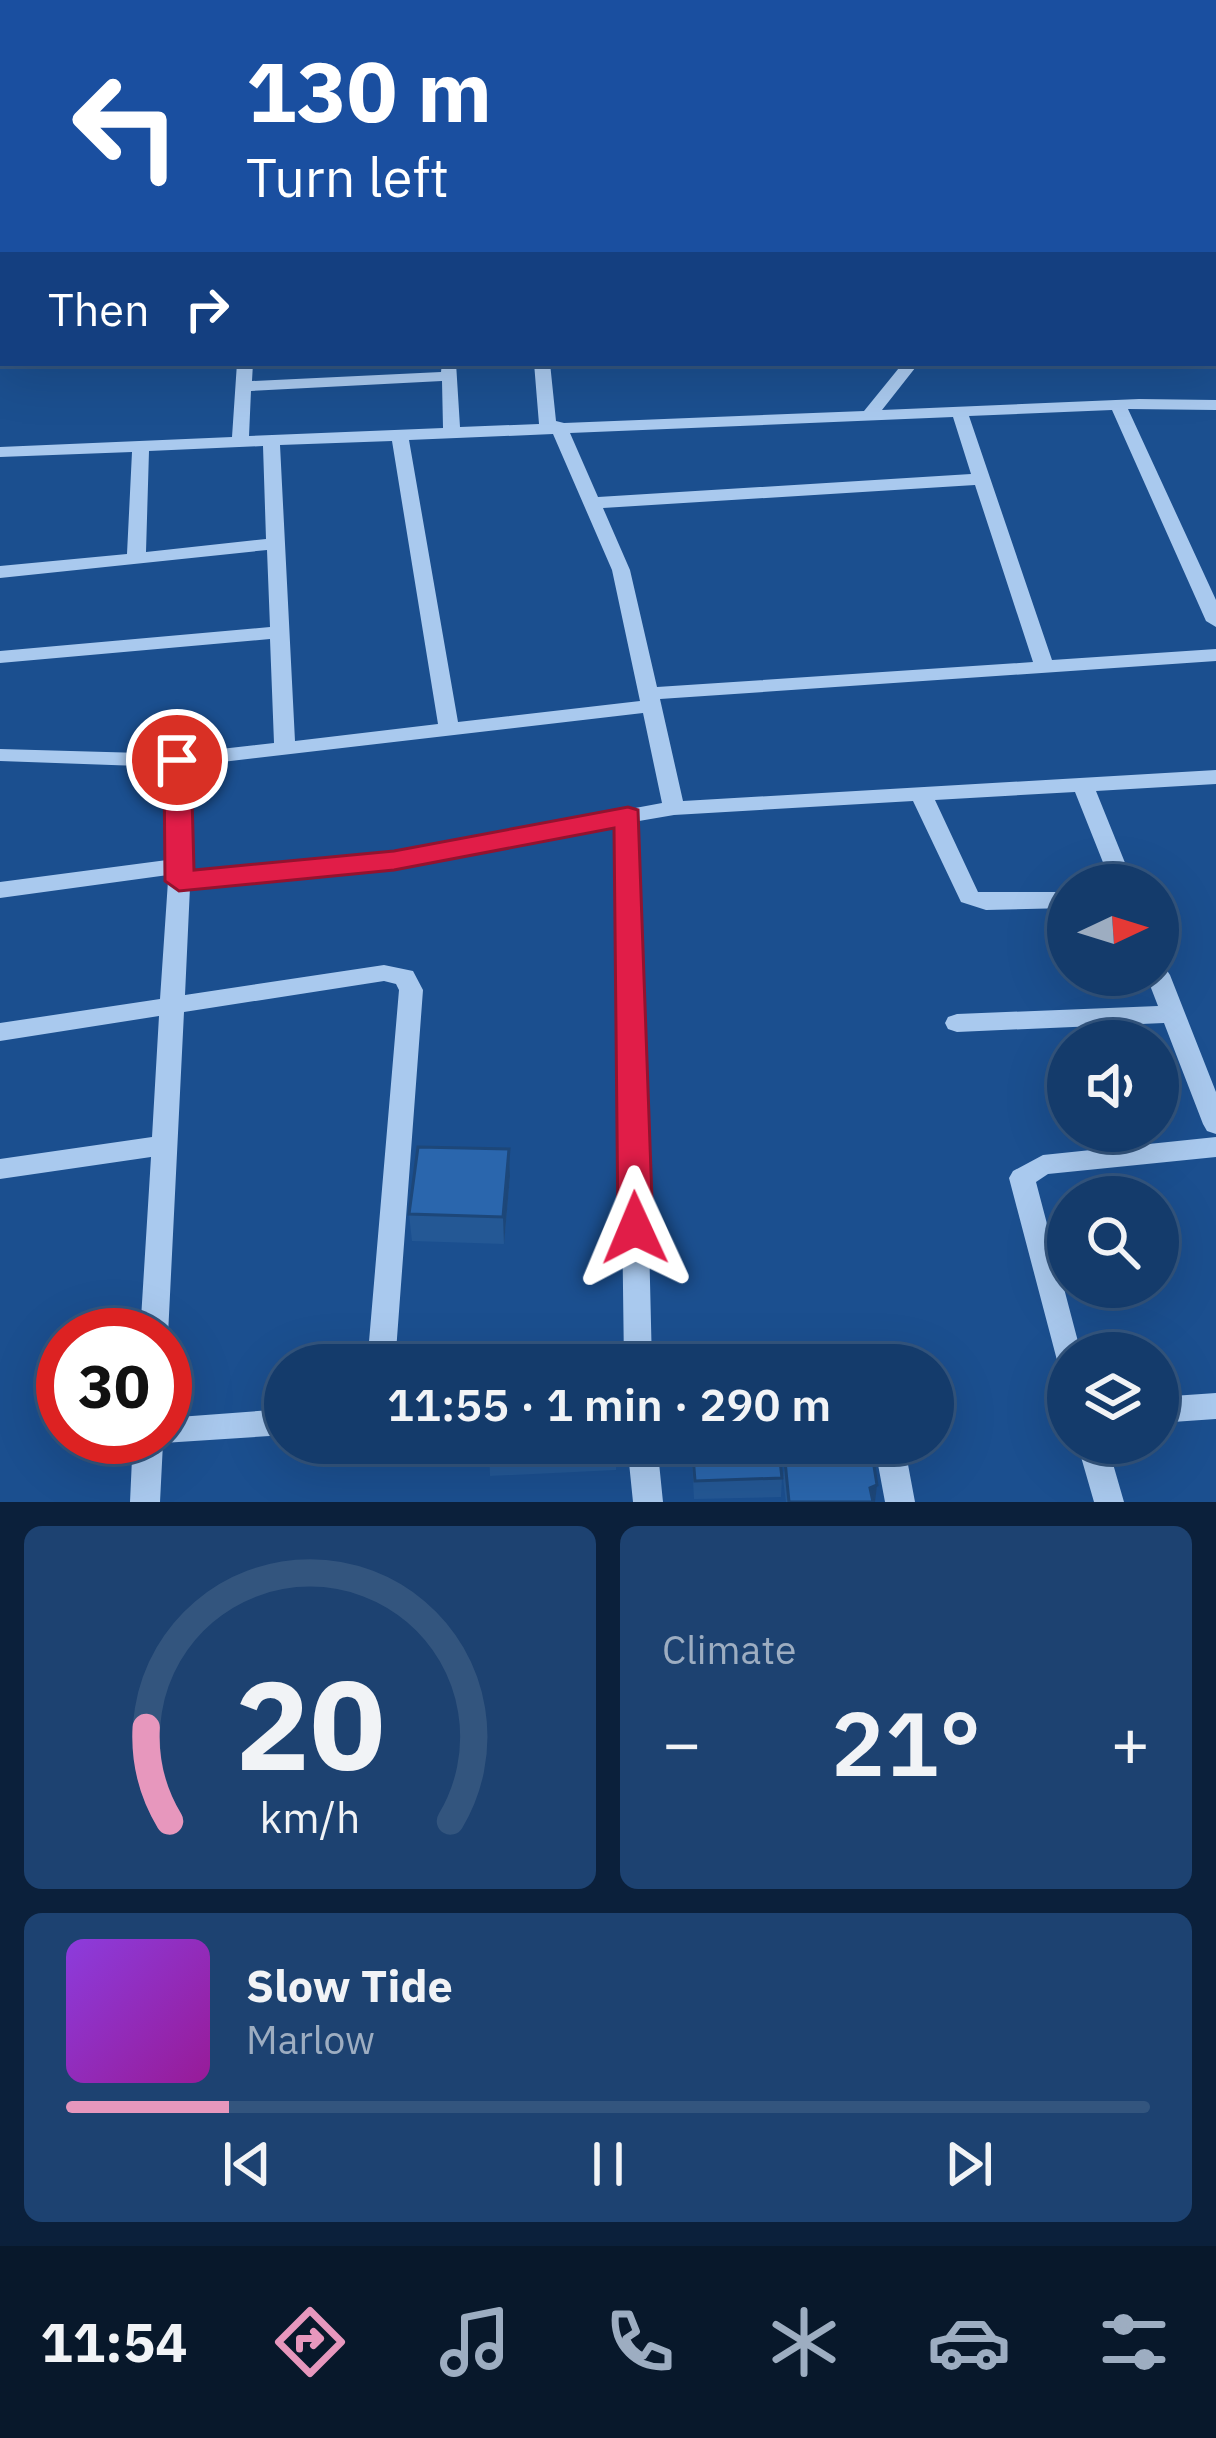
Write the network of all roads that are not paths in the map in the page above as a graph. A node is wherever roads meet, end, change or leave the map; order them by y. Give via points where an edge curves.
1 (245, 366) edge
2 (543, 366) edge
3 (909, 366) edge
4 (449, 369) edge
5 (243, 386) junction
6 (1118, 404) junction
7 (1216, 406) edge
8 (959, 410) junction
9 (870, 414) junction
10 (553, 426) junction
11 (452, 431) junction
12 (400, 433) junction
13 (271, 439) junction
14 (240, 441) junction
15 (140, 445) junction
16 (0, 452) edge
17 (982, 479) junction
18 (592, 503) junction
19 (276, 544) junction
20 (136, 558) junction
21 (0, 572) edge
22 (1206, 575) edge
23 (1216, 621) edge
24 (280, 632) junction
25 (1216, 655) edge
26 (0, 657) edge
27 (1044, 666) junction
28 (648, 700) junction
29 (448, 729) junction
30 (285, 748) junction
31 (0, 755) edge
32 (177, 760) junction
33 (1216, 777) edge
34 (1083, 784) junction
35 (921, 794) junction
36 (674, 808) junction
37 (628, 816) junction
38 (1115, 864) edge
39 (179, 873) junction
40 (0, 890) edge
41 (1047, 901) edge
42 (1166, 996) edge
43 (173, 1004) junction
44 (1173, 1014) junction
45 (957, 1023) dead end
46 (0, 1032) edge
47 (1216, 1124) edge
48 (165, 1145) junction
49 (1216, 1147) edge
50 (0, 1169) edge
51 (156, 1308) edge
52 (1062, 1332) edge
53 (383, 1344) edge
54 (638, 1344) edge
55 (1216, 1406) edge
56 (1179, 1409) edge
57 (264, 1424) edge
58 (192, 1429) edge
59 (147, 1464) edge
60 (645, 1464) edge
61 (893, 1464) edge
62 (1098, 1464) edge
63 (145, 1502) edge
64 (648, 1502) edge
65 (900, 1502) edge
66 (1109, 1502) edge

1 - 5 street
2 - 10 street
3 - 9 street
4 - 5 street
4 - 11 street
5 - 14 street
6 - 7 street
6 - 8 street
6 - 22 street
8 - 9 street
8 - 17 street
9 - 10 street
10 - 11 street
10 - 18 street
11 - 12 street
12 - 13 street
12 - 29 street
13 - 14 street
13 - 19 street
14 - 15 street
15 - 16 street
15 - 20 street
17 - 18 street
17 - 27 street
18 - 28 street via 621,570
19 - 20 street
19 - 24 street
20 - 21 street
22 - 23 street
24 - 26 street
24 - 30 street
25 - 27 street
27 - 28 street
28 - 29 street
28 - 36 street
29 - 30 street
30 - 32 street
31 - 32 street
32 - 39 street
33 - 34 street
34 - 35 street
34 - 38 street
35 - 36 street
35 - 41 street via 969,897
36 - 37 street
37 - 39 street via 394,860
37 - 54 street
39 - 40 street
39 - 43 street
42 - 44 street
43 - 46 street
43 - 48 street
43 - 53 street via 384,973 410,983
44 - 45 street
44 - 47 street
48 - 50 street
48 - 51 street
49 - 52 street via 1043,1165 1022,1178
55 - 56 street
57 - 58 street
59 - 63 street
60 - 64 street
61 - 65 street
62 - 66 street

